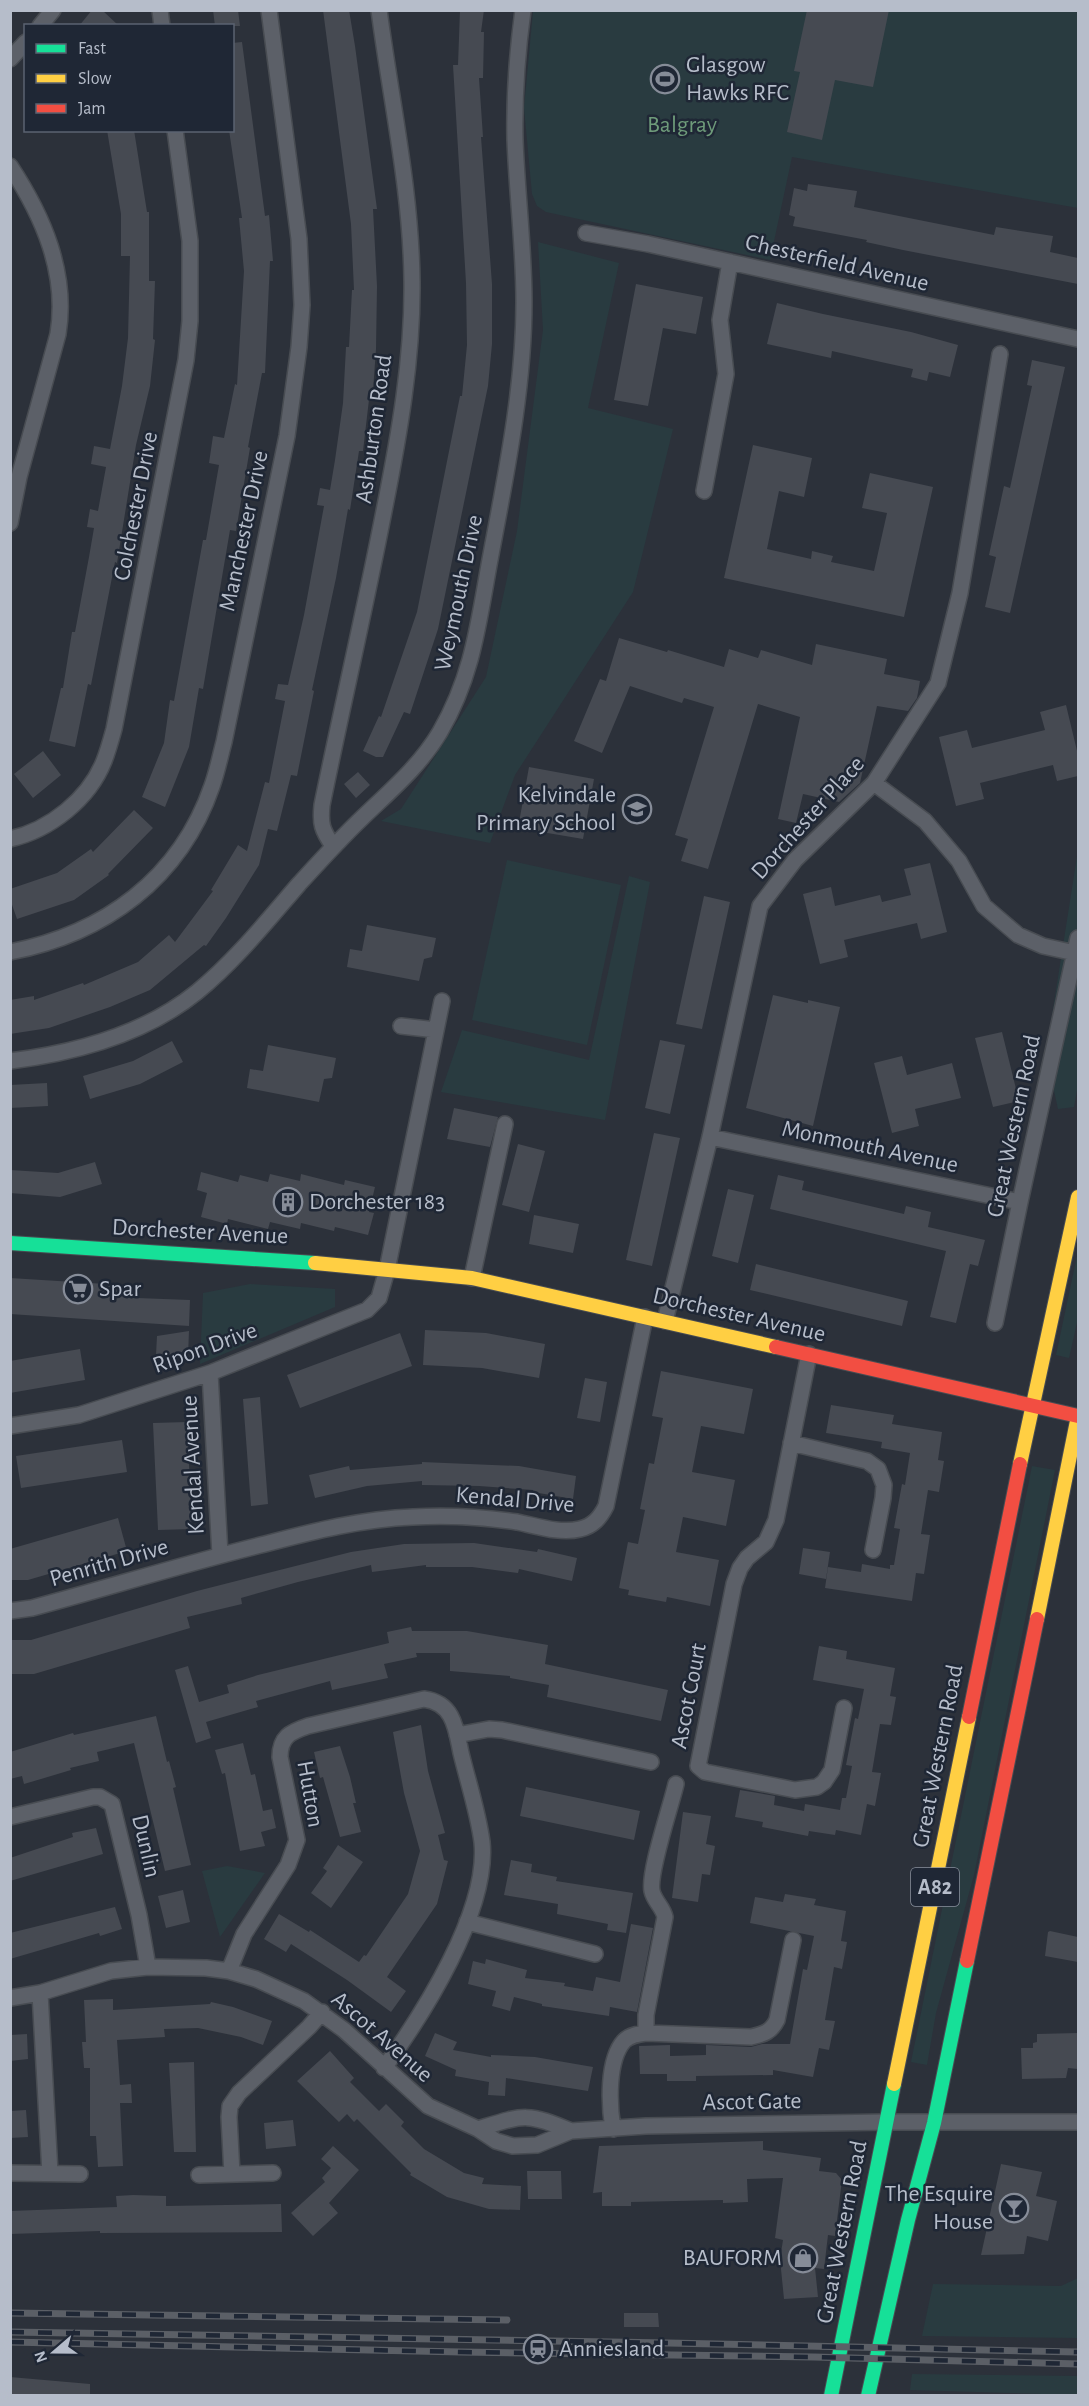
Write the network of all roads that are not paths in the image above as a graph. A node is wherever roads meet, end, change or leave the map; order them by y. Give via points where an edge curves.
1 (53, 10) edge
2 (269, 10) edge
3 (379, 10) edge
4 (523, 10) edge
5 (42, 24) edge
6 (24, 44) edge
7 (10, 59) edge
8 (175, 132) edge
9 (10, 166) edge
10 (586, 233) dead end
11 (730, 262) junction
12 (1078, 339) edge
13 (1000, 354) dead end
14 (704, 491) dead end
15 (10, 523) edge
16 (874, 783) junction
17 (10, 839) edge
18 (333, 846) junction
19 (1077, 946) edge
20 (10, 952) edge
21 (442, 1000) dead end
22 (401, 1026) dead end
23 (436, 1030) junction
24 (10, 1061) edge
25 (505, 1124) dead end
26 (710, 1137) junction
27 (1078, 1197) edge
28 (1020, 1202) junction
29 (10, 1243) edge
30 (387, 1270) junction
31 (472, 1278) junction
32 (645, 1317) junction
33 (665, 1321) junction
34 (995, 1323) dead end
35 (809, 1354) junction
36 (210, 1373) junction
37 (1032, 1405) junction
38 (1078, 1416) edge
39 (10, 1426) edge
40 (791, 1443) junction
41 (873, 1551) dead end
42 (220, 1555) junction
43 (10, 1611) edge
44 (844, 1708) dead end
45 (457, 1735) junction
46 (651, 1762) dead end
47 (676, 1784) dead end
48 (10, 1817) edge
49 (467, 1922) junction
50 (793, 1940) dead end
51 (595, 1954) dead end
52 (148, 1967) junction
53 (229, 1971) junction
54 (40, 1993) junction
55 (10, 1998) edge
56 (322, 2012) junction
57 (646, 2033) junction
58 (384, 2068) junction
59 (887, 2122) junction
60 (1078, 2122) edge
61 (934, 2123) junction
62 (478, 2129) junction
63 (613, 2129) junction
64 (571, 2132) junction
65 (10, 2173) edge
66 (50, 2173) junction
67 (80, 2174) dead end
68 (232, 2174) junction
69 (273, 2174) dead end
70 (199, 2175) dead end
71 (831, 2396) edge
72 (868, 2396) edge

1 - 5 street
2 - 20 street, Manchester Drive via 299,239 299,348 287,436 212,787 196,822 150,885 87,928 64,939
3 - 18 street, Ashburton Road via 411,233 410,320 405,389 391,479 322,805 321,822
4 - 18 street, Weymouth Drive via 515,82 524,282 522,355 503,490 471,664 441,731 424,757
6 - 7 street
8 - 17 street, Colchester Drive via 190,241 190,321 178,410 119,708 104,762 95,779 50,823
9 - 15 street via 52,249 61,293 58,334
10 - 11 street, Chesterfield Avenue
11 - 12 street, Chesterfield Avenue
11 - 14 street via 720,320 726,375
13 - 16 street, Dorchester Place via 960,593 938,682
16 - 19 street via 925,821 959,861 984,906 1018,935 1043,946
16 - 26 street, Dorchester Place via 795,860 760,906
18 - 24 street, Weymouth Drive via 237,954 196,993 171,1010 106,1040 54,1055
19 - 28 street, Great Western Road
21 - 23 street
22 - 23 street
23 - 30 street
25 - 31 street
26 - 28 street, Monmouth Avenue
26 - 33 street, Dorchester Place
27 - 37 main road, Great Western Road / A82
28 - 34 street, Great Western Road
29 - 30 main road, Dorchester Avenue via 269,1258
30 - 31 main road, Dorchester Avenue
30 - 36 street, Ripon Drive via 379,1299 367,1310
31 - 32 main road, Dorchester Avenue
32 - 33 main road, Dorchester Avenue
32 - 42 street, Kendal Drive via 606,1506 592,1524 571,1531 455,1516 380,1519
33 - 35 main road, Dorchester Avenue
35 - 37 main road, Dorchester Avenue
35 - 40 street, Ascot Court
36 - 39 street, Ripon Drive via 80,1415
36 - 42 street, Kendal Avenue
37 - 38 main road, Dorchester Avenue
37 - 59 main road, Great Western Road / A82
38 - 61 main road, A82
40 - 41 street via 867,1461 878,1469 884,1498
40 - 44 street, Ascot Court via 776,1520 759,1550 740,1568 734,1584 698,1766 705,1772 795,1790 817,1787 832,1770
42 - 43 street, Penrith Drive
45 - 46 street via 502,1730
45 - 49 street, Hutton via 482,1843 478,1890
45 - 53 street, Hutton via 450,1712 435,1700 424,1699 308,1726 291,1731 283,1739 280,1757 297,1840 288,1865 240,1942
47 - 57 street, Ascot Court via 652,1885 665,1917 646,2014
48 - 52 street, Dunlin via 93,1797 112,1804
49 - 51 street
49 - 58 street, Hutton via 429,2000
50 - 57 street via 777,2020 764,2035
52 - 53 street, Ascot Avenue
52 - 54 street, Ascot Avenue via 111,1971
53 - 56 street, Ascot Avenue via 284,1991
54 - 55 street, Ascot Avenue
54 - 66 street
56 - 58 street, Ascot Avenue
56 - 68 street via 230,2106
57 - 63 street via 625,2040 614,2059 610,2100
58 - 62 street, Ascot Avenue via 428,2106
59 - 61 street, Ascot Gate
59 - 63 street, Ascot Gate
59 - 71 main road, Great Western Road / A82
60 - 61 street, Ascot Gate
61 - 72 main road, A82
62 - 64 street via 525,2116 549,2121
62 - 64 street, Ascot Avenue via 513,2146 537,2145
63 - 64 street, Ascot Gate
65 - 66 street
66 - 67 street
68 - 69 street
68 - 70 street

